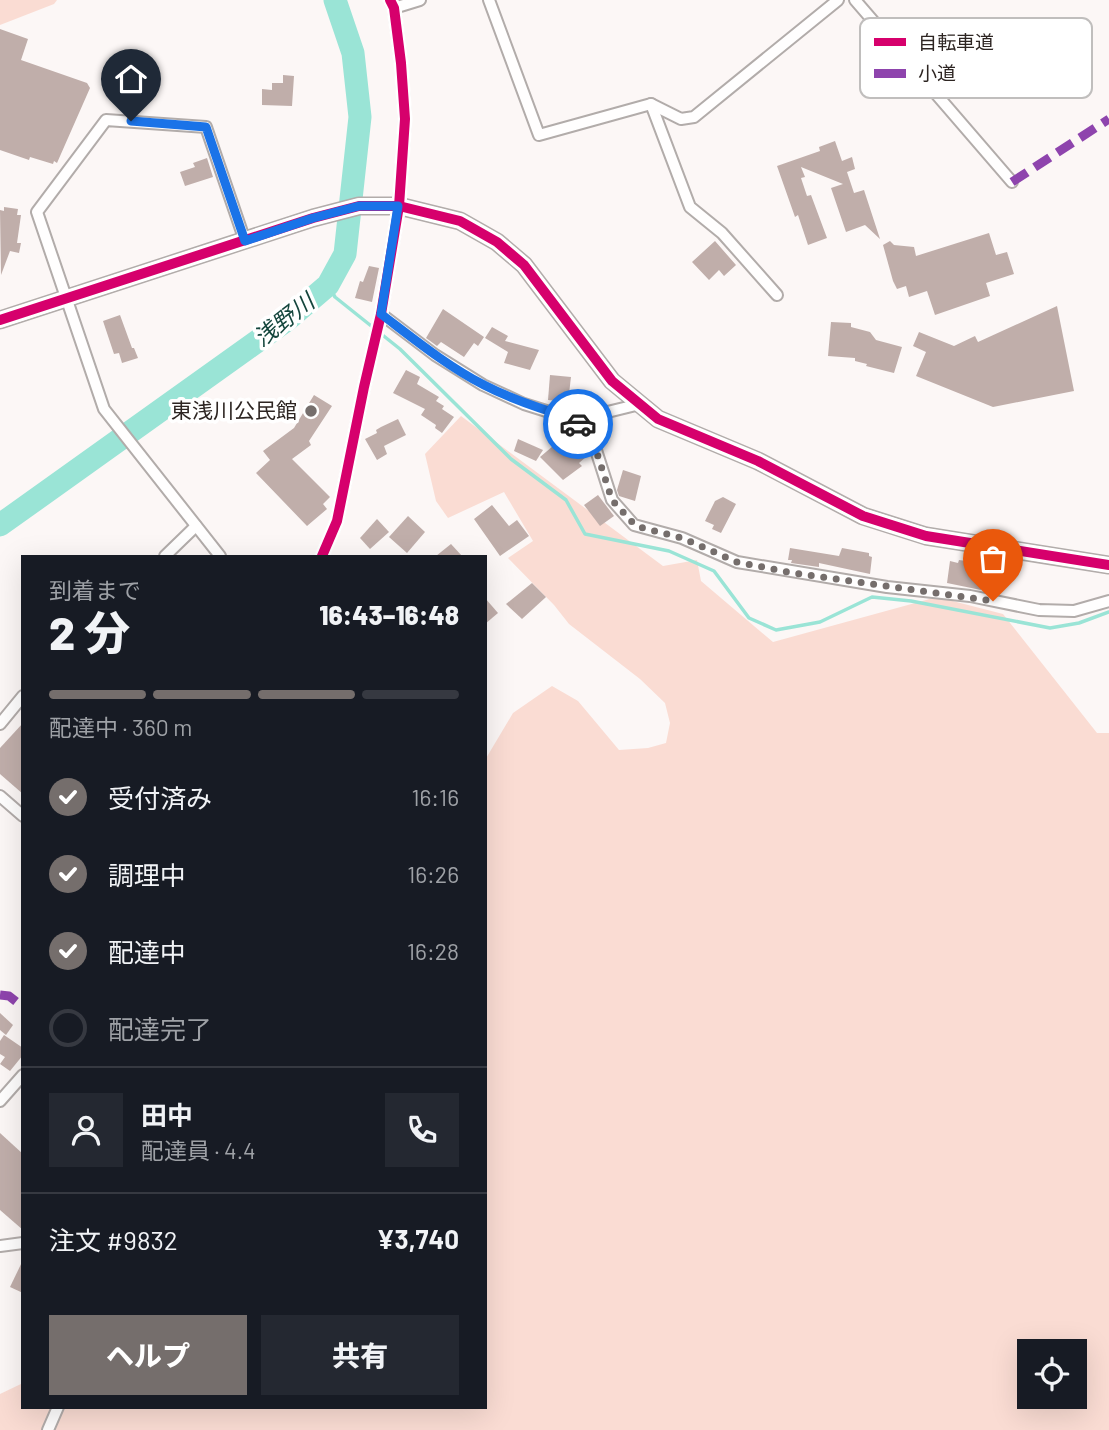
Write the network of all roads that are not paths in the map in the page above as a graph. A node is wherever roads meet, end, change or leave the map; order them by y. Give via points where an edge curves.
1 (420, 0) edge
2 (489, 0) edge
3 (838, 0) edge
4 (855, 0) edge
5 (392, 4) edge
6 (871, 18) edge
7 (940, 98) edge
8 (651, 104) junction
9 (1012, 182) dead end
10 (398, 206) junction
11 (245, 241) junction
12 (777, 295) dead end
13 (66, 299) junction
14 (380, 318) junction
15 (0, 320) edge
16 (640, 404) junction
17 (575, 419) junction
18 (196, 526) junction
19 (166, 555) edge
20 (219, 555) edge
21 (322, 555) edge
22 (1109, 565) edge
23 (1109, 601) edge
24 (21, 698) edge
25 (0, 724) edge
26 (0, 796) edge
27 (21, 814) edge
28 (21, 1077) edge
29 (0, 1101) edge
30 (21, 1243) edge
31 (0, 1246) edge
32 (57, 1409) edge
33 (48, 1430) edge

1 - 5 street
2 - 8 street via 539,135
3 - 8 street via 694,117 681,119
4 - 6 street
5 - 10 street via 405,119
7 - 9 street
8 - 12 street via 690,207 722,233
10 - 11 street via 359,206
10 - 14 street
10 - 16 street via 460,221 497,242 524,265 612,381
11 - 13 street
11 - 13 street via 206,127 106,120 37,212
13 - 15 street
13 - 18 street via 104,408
14 - 17 street via 483,385 524,404
14 - 21 street via 337,522
16 - 17 street
16 - 22 street via 659,419 758,461 863,516 926,536
17 - 23 street via 595,447 612,500 634,524 737,562 1040,610 1074,611
18 - 19 street
18 - 20 street
24 - 25 street
26 - 27 street
28 - 29 street
30 - 31 street
32 - 33 street

